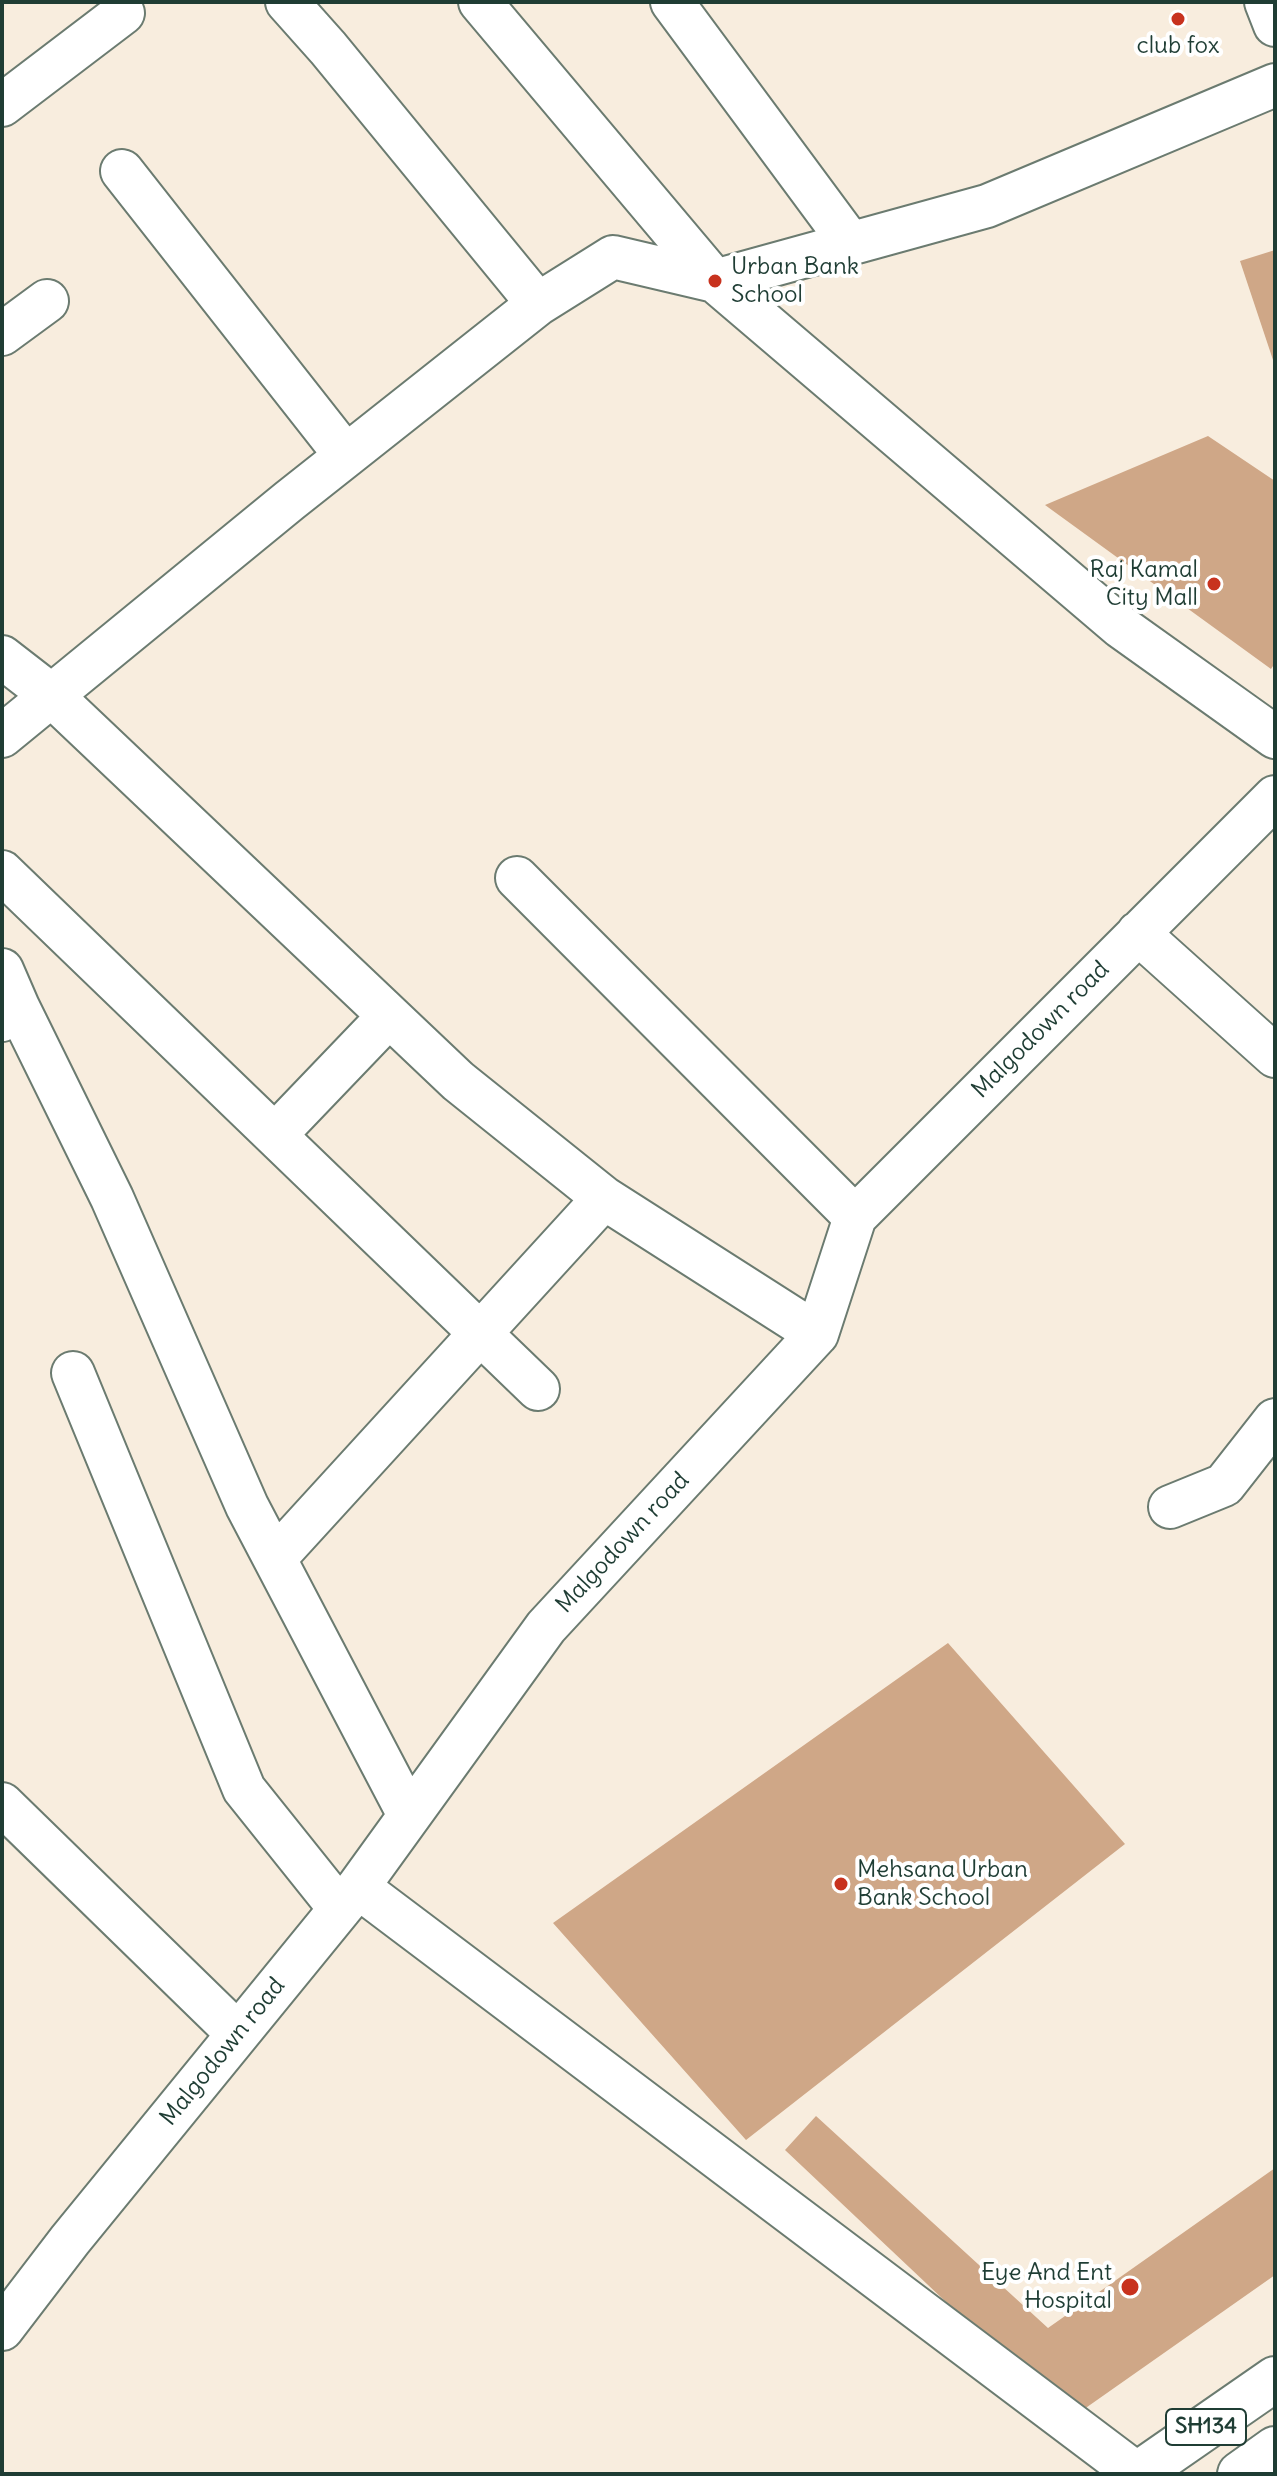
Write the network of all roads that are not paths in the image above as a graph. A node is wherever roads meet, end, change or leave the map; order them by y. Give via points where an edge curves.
1 (287, 2) edge
2 (480, 2) edge
3 (672, 2) edge
4 (1266, 2) edge
5 (123, 13) dead end
6 (1275, 25) edge
7 (1275, 85) edge
8 (2, 105) edge
9 (122, 171) dead end
10 (851, 244) junction
11 (715, 281) junction
12 (47, 301) dead end
13 (538, 304) junction
14 (2, 334) edge
15 (346, 456) junction
16 (2, 657) edge
17 (51, 695) junction
18 (2, 736) edge
19 (1275, 737) edge
20 (1275, 797) edge
21 (2, 872) edge
22 (517, 878) dead end
23 (1138, 933) junction
24 (2, 970) edge
25 (10, 1014) edge
26 (389, 1016) junction
27 (1275, 1056) edge
28 (275, 1135) junction
29 (604, 1198) junction
30 (855, 1217) junction
31 (480, 1334) junction
32 (817, 1334) junction
33 (73, 1373) dead end
34 (538, 1389) dead end
35 (1275, 1420) edge
36 (1170, 1507) dead end
37 (275, 1558) junction
38 (2, 1804) edge
39 (409, 1815) junction
40 (349, 1898) junction
41 (238, 2034) junction
42 (2, 2329) edge
43 (1275, 2379) edge
44 (1275, 2449) edge
45 (1137, 2474) edge
46 (1240, 2474) edge

1 - 13 street
2 - 11 street
3 - 10 street
4 - 6 street
5 - 8 street
7 - 10 street via 987,206
9 - 15 street
10 - 11 street
11 - 13 street via 613,257
11 - 19 street via 1121,627
12 - 14 street
13 - 15 street
15 - 17 street
16 - 17 street
17 - 18 street
17 - 26 street
20 - 23 street, Malgodown road
21 - 28 street
22 - 30 street
23 - 27 street
23 - 30 street, Malgodown road
24 - 25 street
25 - 37 street via 112,1198 247,1506
26 - 28 street
26 - 29 street via 458,1081
28 - 31 street
29 - 31 street
29 - 32 street
30 - 32 street, Malgodown road
31 - 34 street
31 - 37 street
32 - 39 street, Malgodown road via 546,1627
33 - 40 street via 244,1789
35 - 36 street via 1224,1485
37 - 39 street
38 - 41 street
39 - 40 street, Malgodown road
40 - 41 street, Malgodown road
40 - 45 street
41 - 42 street, Malgodown road
43 - 45 main road, SH134
44 - 46 main road

